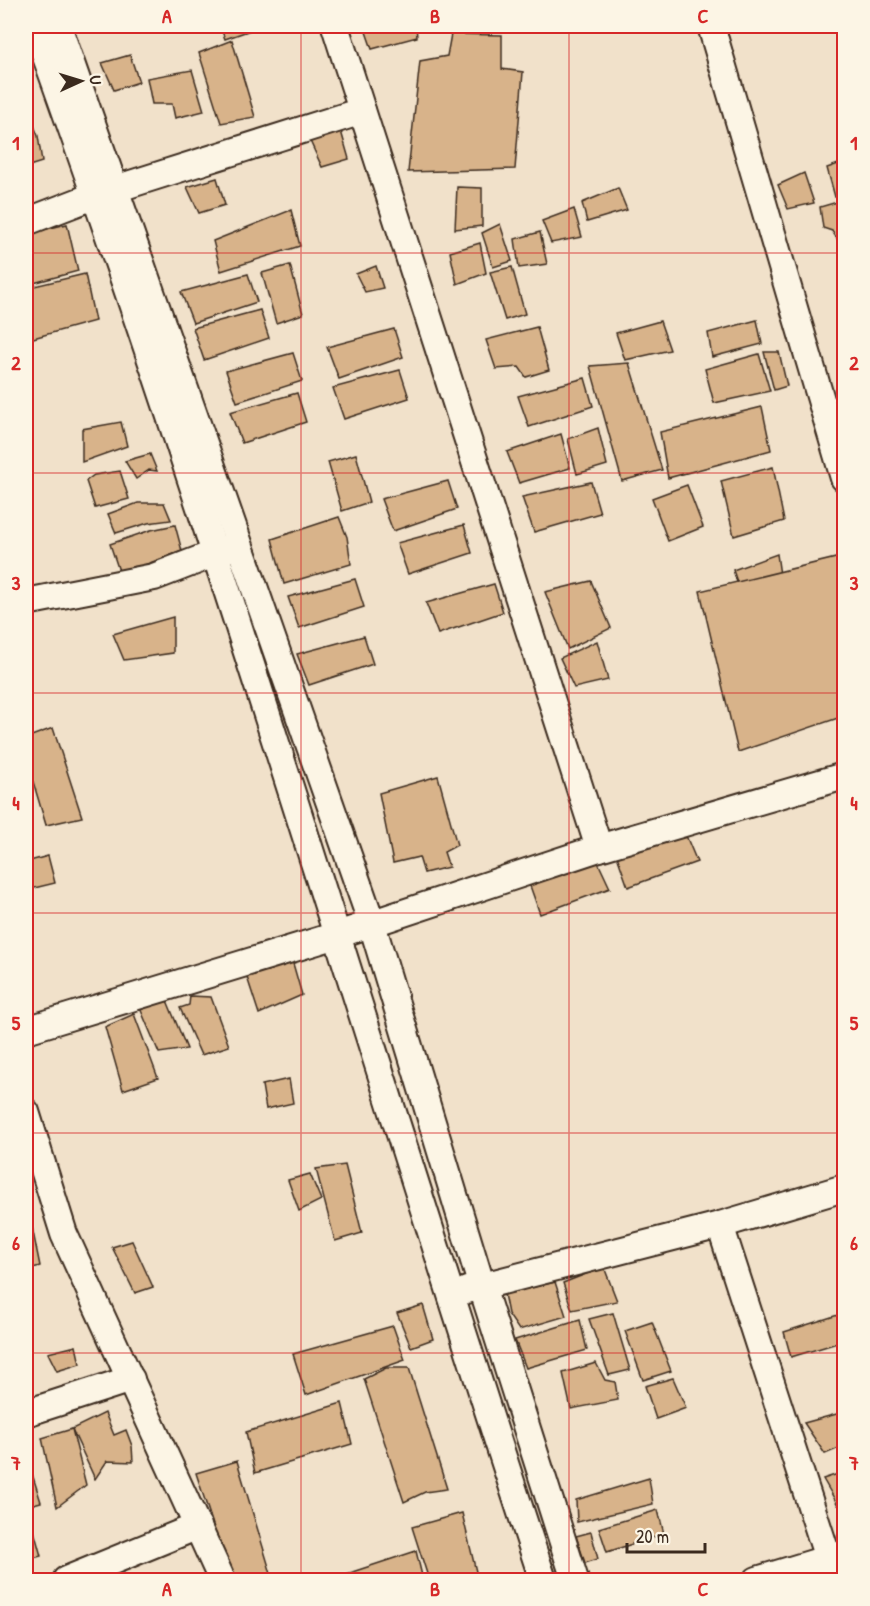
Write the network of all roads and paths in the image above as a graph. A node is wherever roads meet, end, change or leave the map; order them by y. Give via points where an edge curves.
1 (35, 26) edge
2 (57, 26) edge
3 (335, 26) edge
4 (711, 26) edge
5 (362, 111) junction
6 (106, 192) junction
7 (26, 222) edge
8 (844, 478) edge
9 (238, 545) junction
10 (214, 554) junction
11 (26, 602) edge
12 (844, 776) edge
13 (599, 848) junction
14 (371, 921) junction
15 (337, 935) junction
16 (26, 1030) edge
17 (26, 1112) edge
18 (844, 1188) edge
19 (720, 1225) junction
20 (482, 1287) junction
21 (449, 1294) junction
22 (131, 1379) junction
23 (26, 1413) edge
24 (198, 1526) junction
25 (836, 1564) edge
26 (66, 1581) edge
27 (222, 1581) edge
28 (543, 1581) edge
29 (575, 1581) edge
30 (757, 1581) edge

1 - 6 street
2 - 6 street
3 - 5 street
4 - 8 street
5 - 6 street
5 - 13 street
6 - 7 street
6 - 9 street
6 - 10 street
9 - 10 street
9 - 14 street
10 - 11 street via 154,577
10 - 15 street
12 - 13 street
13 - 14 street
14 - 15 street
14 - 20 street
15 - 16 street
15 - 21 street
17 - 22 street via 64,1234
18 - 19 street
19 - 20 street
19 - 25 street
20 - 21 street
20 - 29 street
21 - 28 street
22 - 23 street
22 - 24 street
24 - 26 street
24 - 27 street
25 - 30 street

